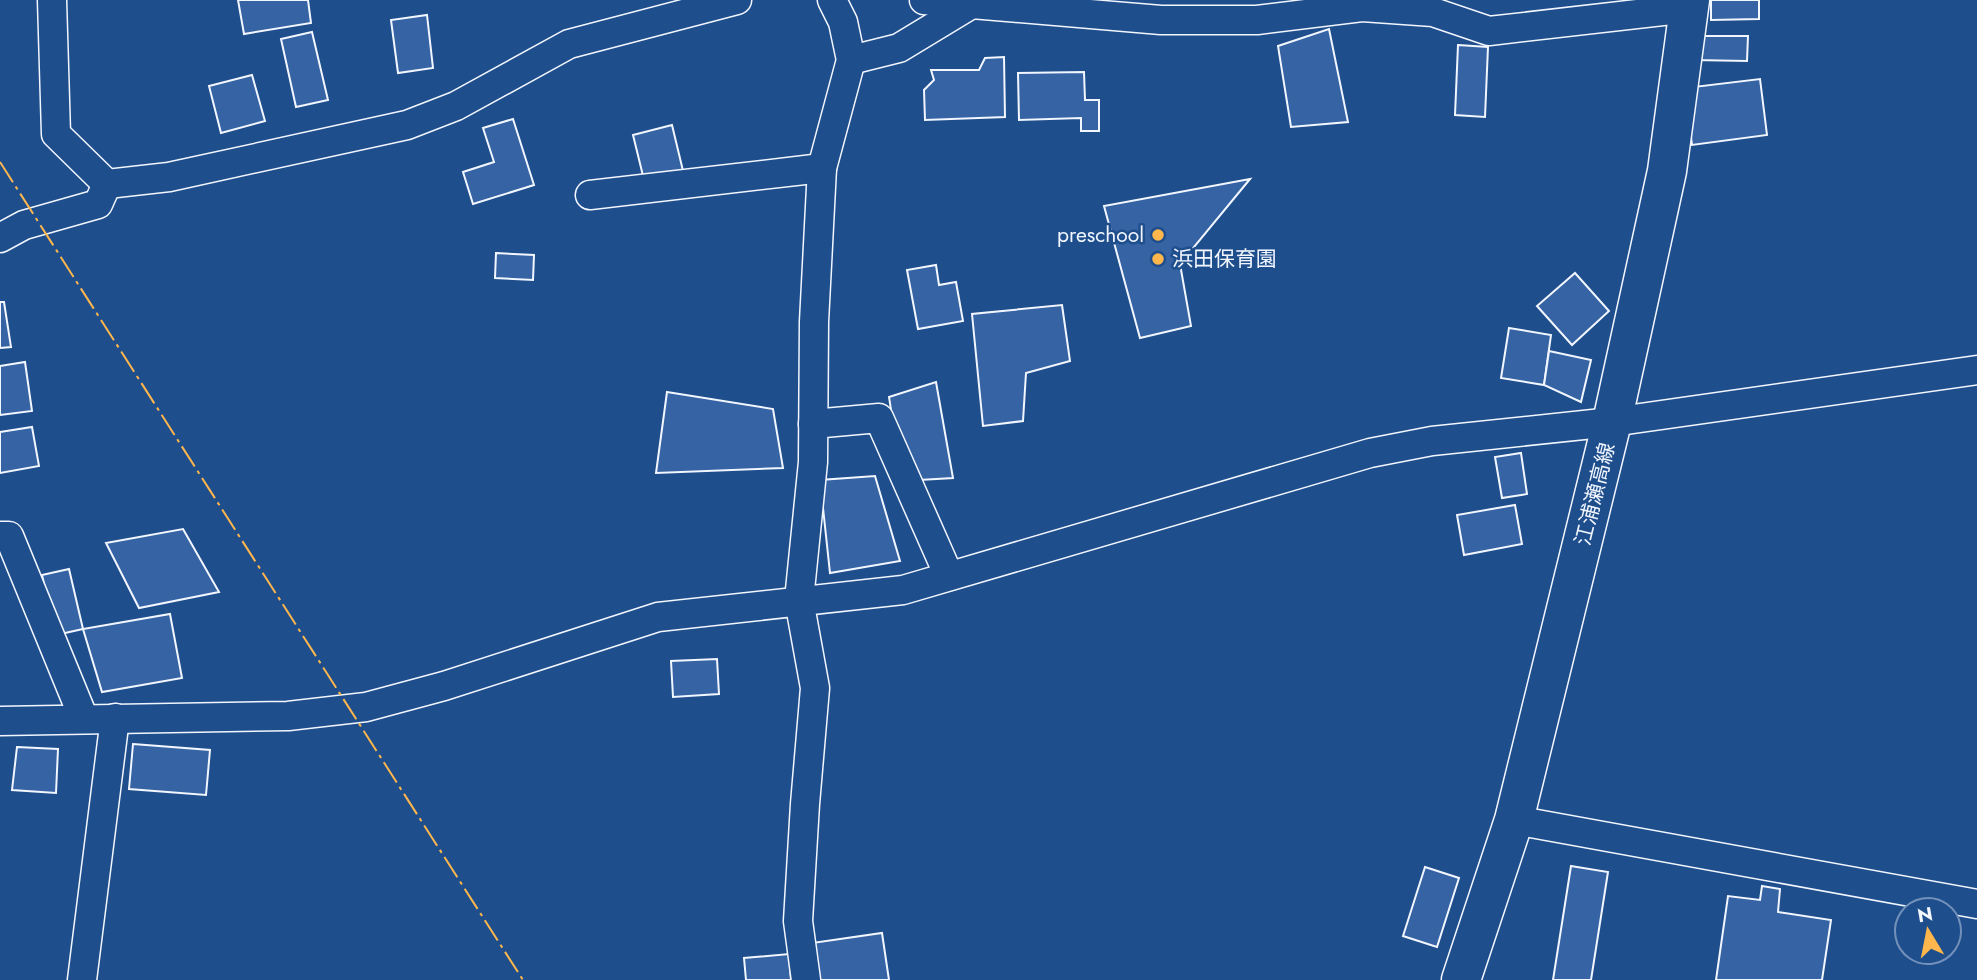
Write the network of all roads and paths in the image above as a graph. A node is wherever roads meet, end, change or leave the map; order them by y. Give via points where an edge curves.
1 (52, 0) edge
2 (737, 0) edge
3 (832, 0) edge
4 (924, 0) edge
5 (1689, 4) edge
6 (970, 5) junction
7 (1040, 5) edge
8 (1332, 5) edge
9 (851, 60) junction
10 (822, 168) junction
11 (107, 184) junction
12 (590, 195) dead end
13 (0, 238) edge
14 (1977, 370) edge
15 (1612, 422) junction
16 (813, 424) junction
17 (0, 536) edge
18 (949, 576) junction
19 (799, 600) junction
20 (116, 718) junction
21 (84, 719) junction
22 (0, 721) edge
23 (1514, 820) junction
24 (1977, 904) edge
25 (82, 980) edge
26 (806, 980) edge
27 (1461, 980) edge

1 - 11 street via 56,134
2 - 11 street via 569,44 456,106 407,125 169,177
3 - 9 street via 843,22
4 - 6 street
5 - 8 street via 1489,31 1433,12
5 - 15 main road, 江浦瀬高線 via 1667,171
6 - 7 street
6 - 9 street via 899,48
7 - 8 street via 1161,20 1257,20
9 - 10 street
10 - 12 street
10 - 16 street
11 - 13 street via 98,204 24,225
14 - 15 street
15 - 18 street via 1432,441 1370,453
15 - 23 main road, 江浦瀬高線
16 - 18 street via 879,418
16 - 19 street
17 - 21 street via 9,536
18 - 19 street via 903,590
19 - 20 street via 658,617 366,707 288,716
19 - 26 street via 815,688 798,921
20 - 21 street
20 - 25 street
21 - 22 street
23 - 24 street
23 - 27 main road, 江浦瀬高線

